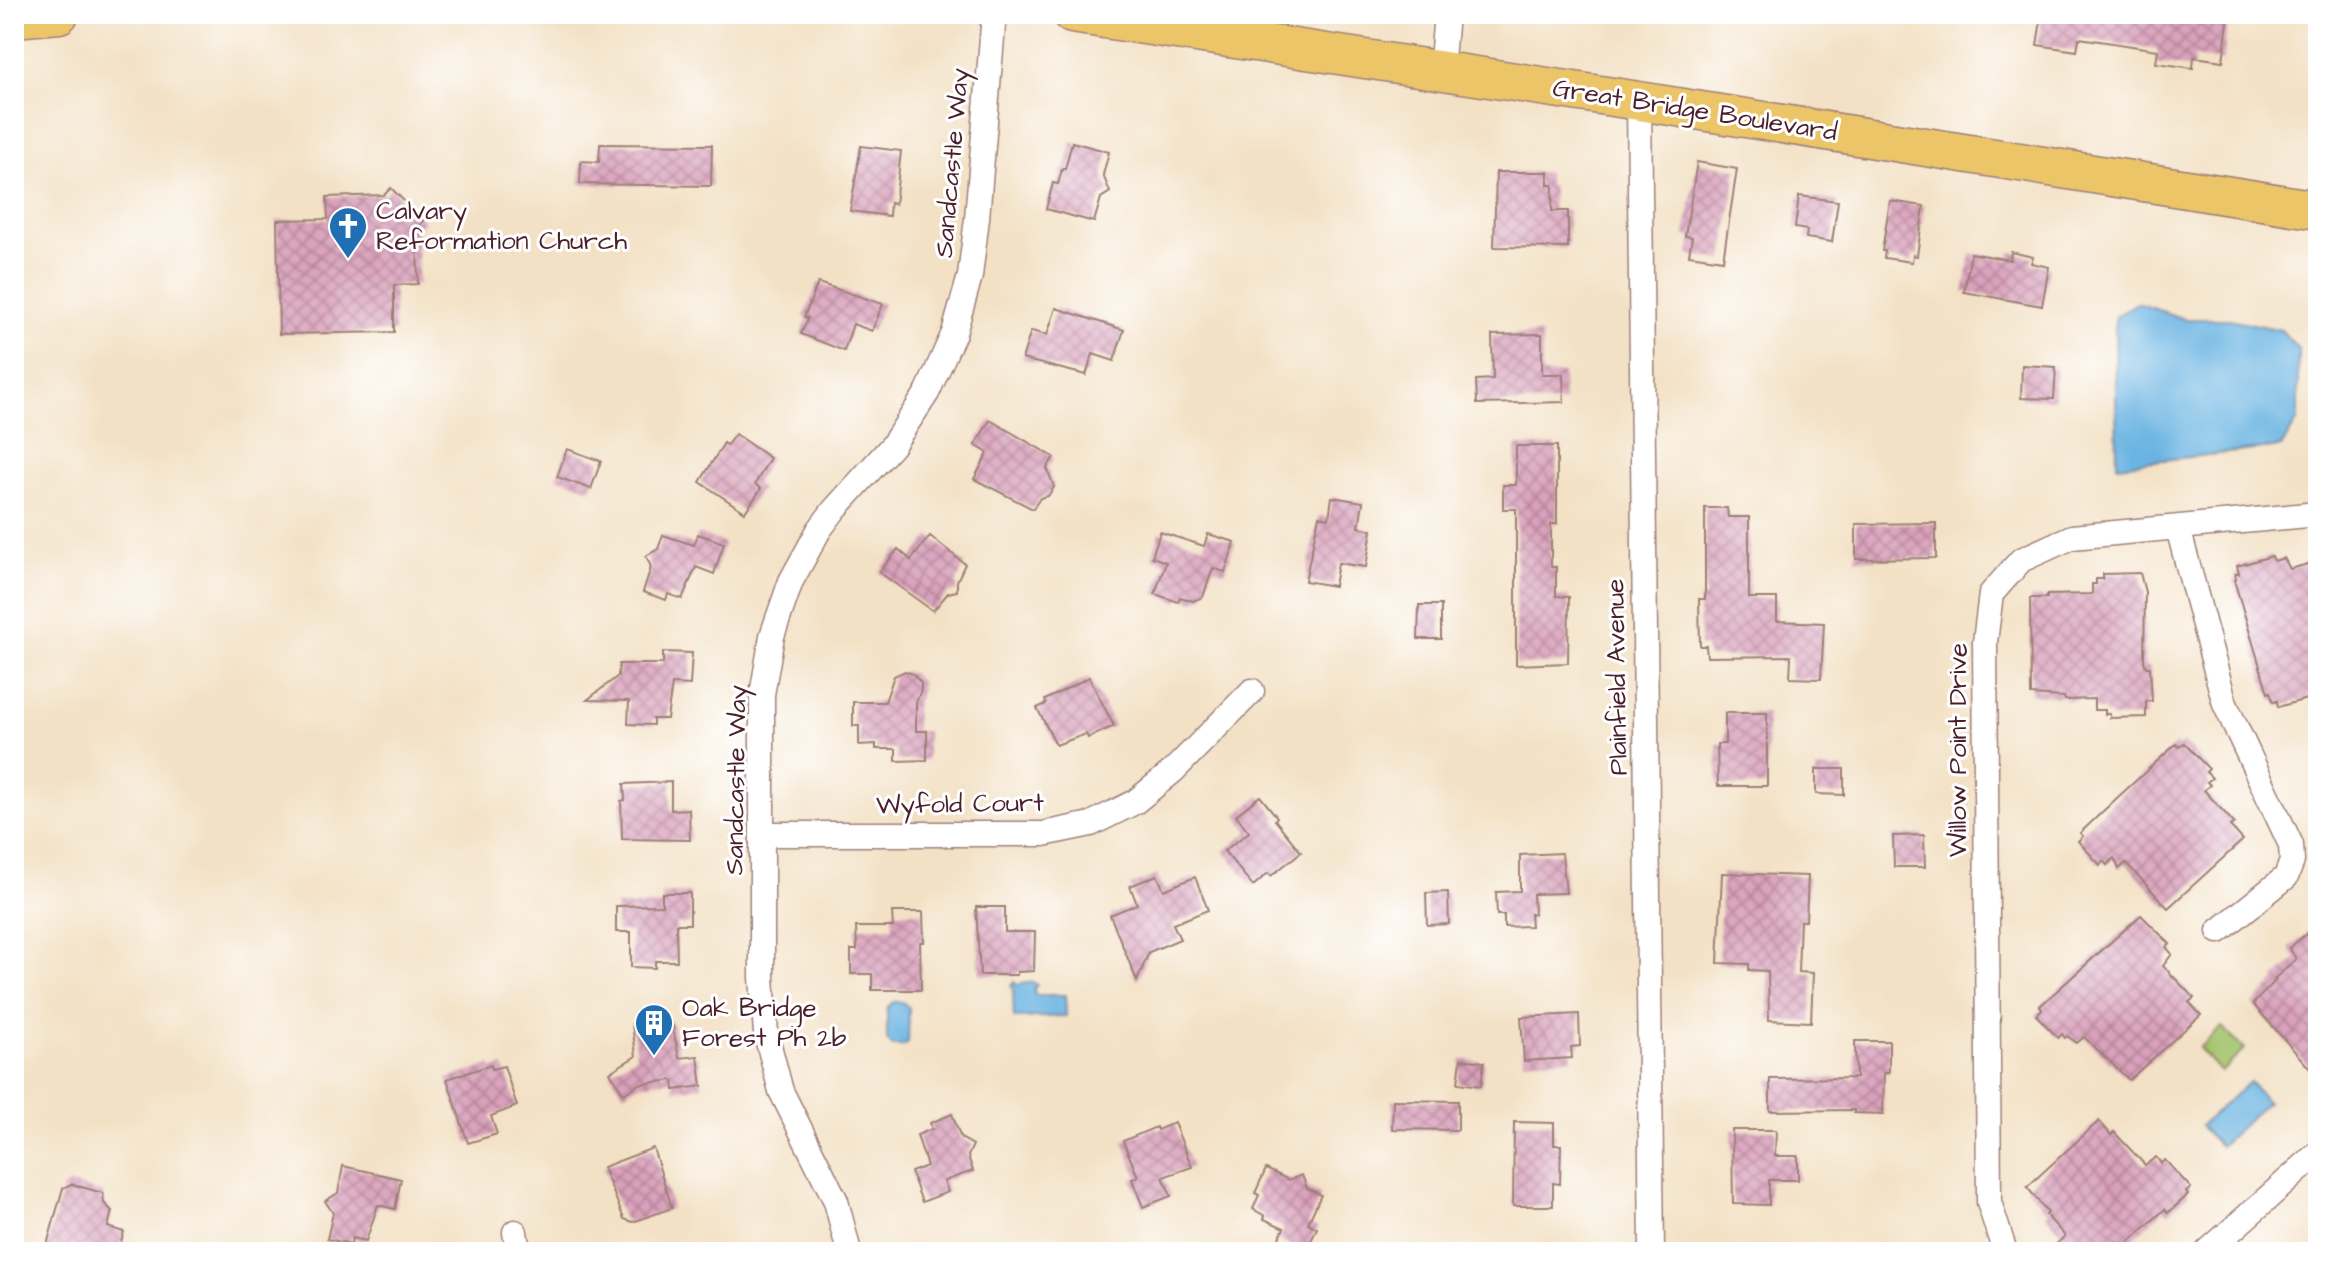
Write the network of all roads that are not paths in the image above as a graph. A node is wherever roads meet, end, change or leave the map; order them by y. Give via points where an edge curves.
1 (59, 14) edge
2 (994, 14) edge
3 (1072, 14) edge
4 (1446, 14) edge
5 (14, 18) edge
6 (1441, 71) junction
7 (1639, 101) junction
8 (2318, 210) edge
9 (2318, 514) edge
10 (2178, 528) junction
11 (1252, 691) dead end
12 (763, 834) junction
13 (2219, 931) dead end
14 (2318, 1153) edge
15 (849, 1252) edge
16 (1652, 1252) edge
17 (2005, 1252) edge
18 (2207, 1252) edge

1 - 5 main road
2 - 12 street, Sandcastle Way via 977,218 958,319 927,393 892,446 827,520 791,581 772,636 762,695
3 - 6 main road, Great Bridge Boulevard
4 - 6 street
6 - 7 main road, Great Bridge Boulevard
7 - 8 main road, Great Bridge Boulevard
7 - 16 street, Plainfield Avenue
9 - 10 street, Willow Point Drive
10 - 13 street via 2225,704 2291,845 2286,877
10 - 17 street, Willow Point Drive via 2072,537 2021,560 1991,594 1985,642 1989,1202
11 - 12 street, Wyfold Court via 1173,771 1135,802 1091,824 1043,834
12 - 15 street, Sandcastle Way via 766,1034 781,1091 836,1201
14 - 18 street

